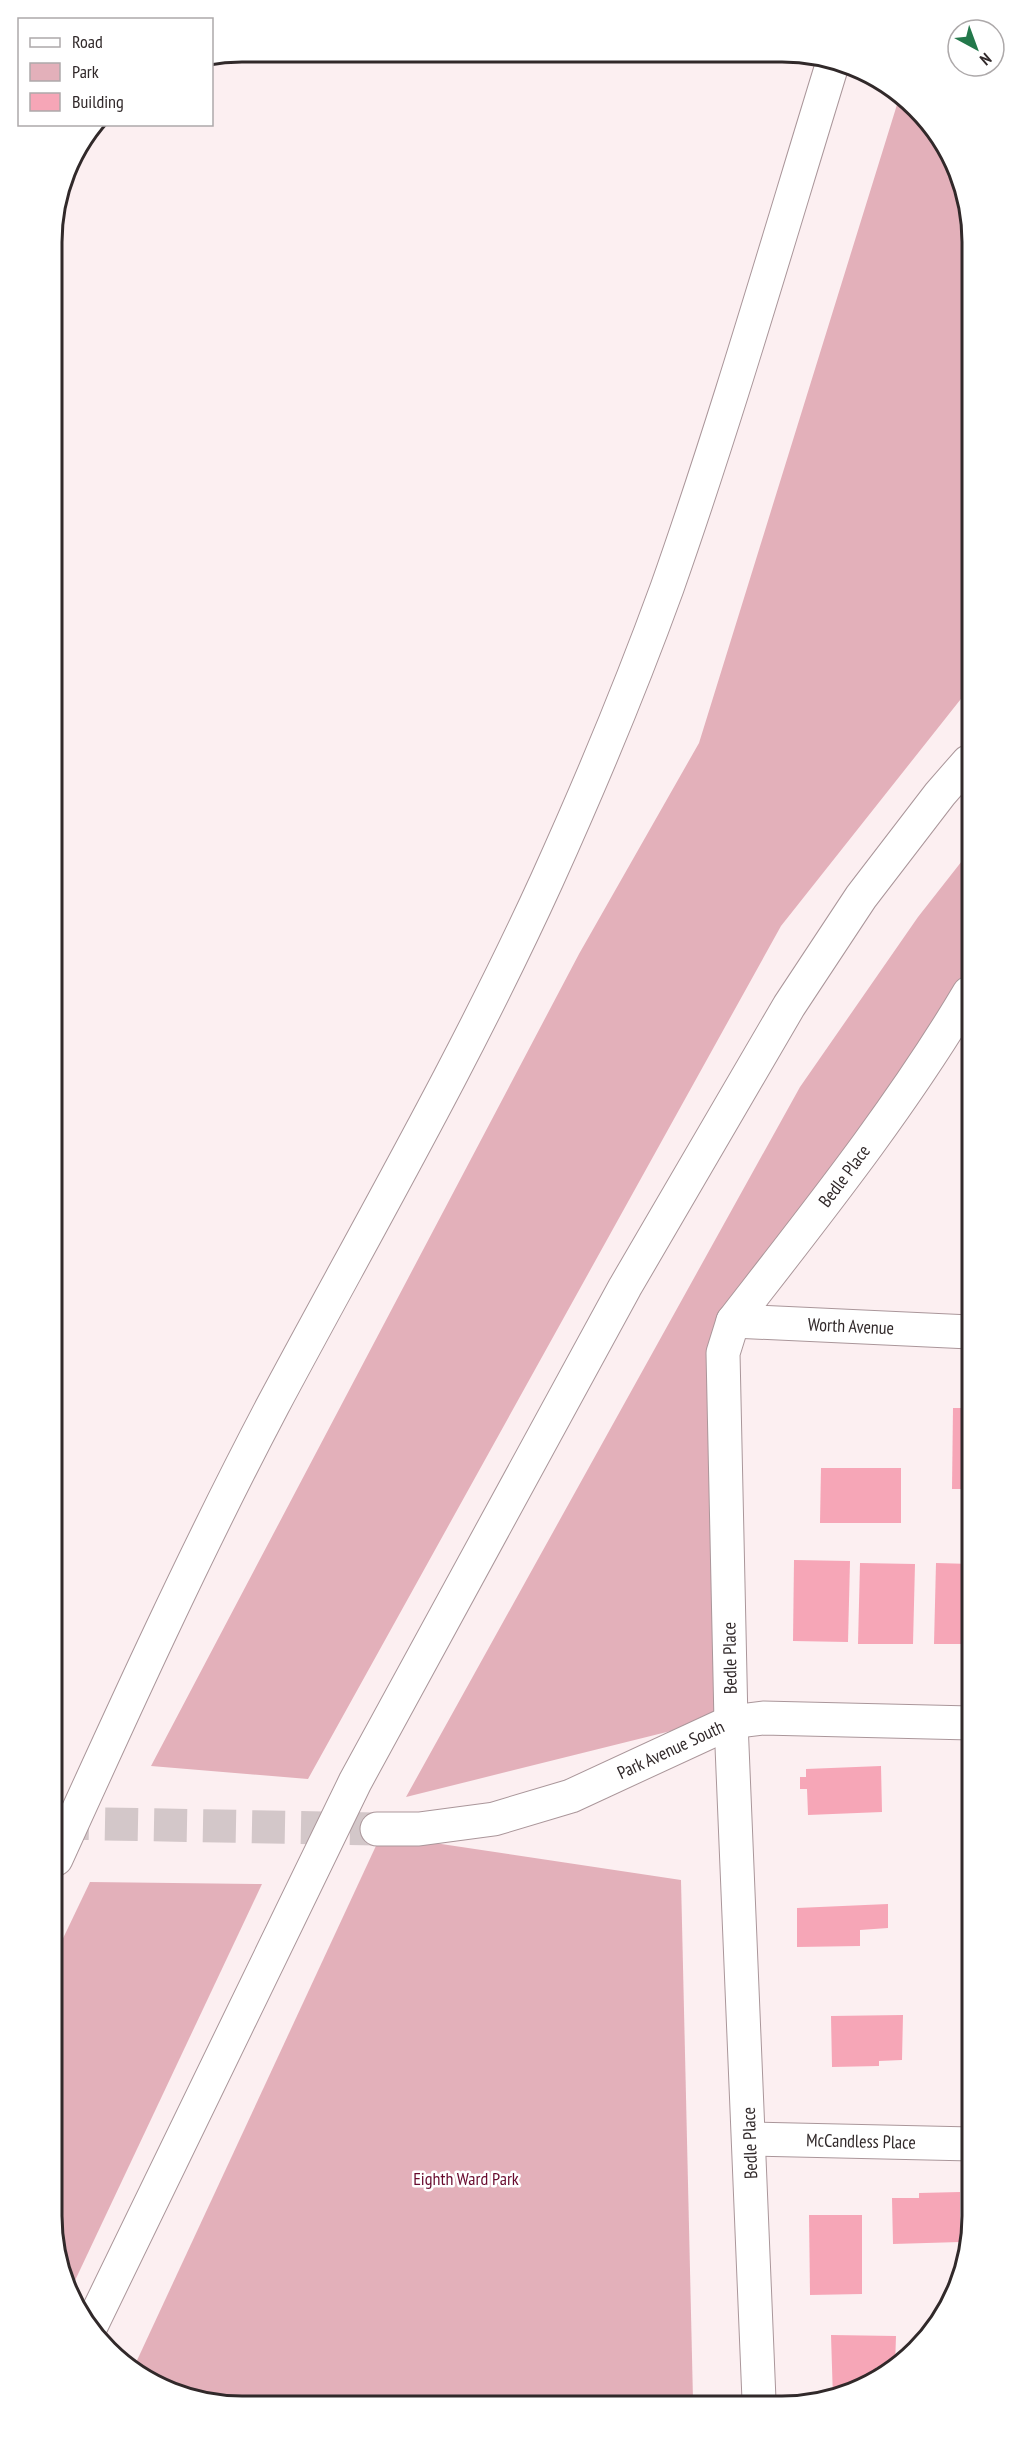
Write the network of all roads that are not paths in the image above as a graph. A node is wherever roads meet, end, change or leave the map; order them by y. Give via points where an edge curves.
1 (831, 69) edge
2 (962, 769) edge
3 (962, 1004) edge
4 (734, 1321) junction
5 (962, 1332) edge
6 (731, 1722) junction
7 (962, 1723) edge
8 (377, 1829) tunnel mouth
9 (62, 1846) edge
10 (750, 2139) junction
11 (962, 2144) edge
12 (95, 2318) edge
13 (759, 2396) edge

1 - 9 main road via 668,584 597,766 461,1057 226,1497
2 - 12 main road via 861,897 795,997 625,1287 355,1782
3 - 4 main road, Bedle Place via 881,1129
4 - 5 main road, Worth Avenue
4 - 6 main road, Bedle Place via 723,1353
6 - 7 main road, Park Avenue South via 763,1718
6 - 8 main road, Park Avenue South via 571,1796 494,1819 419,1829
6 - 10 main road, Bedle Place
10 - 11 main road, McCandless Place
10 - 13 main road, Bedle Place

